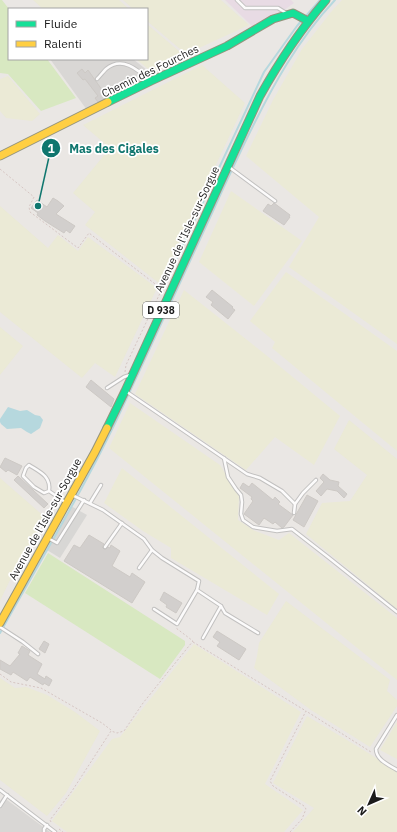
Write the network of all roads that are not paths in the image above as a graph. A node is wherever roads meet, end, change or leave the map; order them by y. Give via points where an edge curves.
1 (237, 0) edge
2 (326, 0) edge
3 (288, 14) junction
4 (308, 21) junction
5 (97, 79) dead end
6 (151, 82) junction
7 (0, 156) edge
8 (228, 166) junction
9 (275, 201) dead end
10 (132, 375) junction
11 (107, 388) dead end
12 (125, 390) junction
13 (224, 458) junction
14 (316, 480) dead end
15 (101, 485) dead end
16 (49, 491) junction
17 (72, 495) junction
18 (84, 500) junction
19 (67, 503) junction
20 (90, 503) junction
21 (295, 504) junction
22 (294, 513) dead end
23 (122, 523) junction
24 (48, 538) junction
25 (105, 547) dead end
26 (152, 550) junction
27 (139, 568) dead end
28 (197, 590) junction
29 (221, 606) junction
30 (154, 609) dead end
31 (397, 612) edge
32 (0, 623) edge
33 (0, 627) edge
34 (258, 633) dead end
35 (203, 638) dead end
36 (38, 654) dead end
37 (397, 714) edge
38 (397, 770) edge
39 (0, 790) edge
40 (7, 795) junction
41 (0, 806) edge
42 (47, 826) junction
43 (44, 832) edge
44 (55, 832) edge

1 - 3 lane via 245,8 278,8
2 - 4 main road, Avenue de l'Isle-sur-Sorgue / D 938
3 - 4 main road via 293,13
3 - 6 main road, Chemin des Fourches via 273,19 228,46
4 - 8 main road, Avenue de l'Isle-sur-Sorgue / D 938 via 268,82
5 - 6 lane via 106,69 121,63 141,72
6 - 7 main road, Chemin des Fourches
8 - 9 lane
8 - 10 main road, Avenue de l'Isle-sur-Sorgue / D 938
10 - 11 lane via 124,376
10 - 12 main road, Avenue de l'Isle-sur-Sorgue / D 938
12 - 13 lane
12 - 17 main road, Avenue de l'Isle-sur-Sorgue / D 938
13 - 21 lane via 246,474 260,478 282,491
13 - 31 lane via 228,476 241,495 243,520 253,527 277,531 292,529
14 - 21 lane
15 - 20 lane
16 - 16 lane via 48,479 29,465 23,476 44,493
16 - 19 lane
17 - 18 lane
17 - 19 main road, Avenue de l'Isle-sur-Sorgue / D 938
18 - 20 lane
18 - 24 lane via 57,543
19 - 24 main road, Avenue de l'Isle-sur-Sorgue / D 938
20 - 23 lane
21 - 22 lane
23 - 25 lane
23 - 26 lane via 144,539
24 - 32 main road, Avenue de l'Isle-sur-Sorgue / D 938
26 - 27 lane
26 - 28 lane via 199,581
28 - 29 lane
28 - 30 lane via 177,624
29 - 34 lane via 225,613
29 - 35 lane
33 - 36 lane
37 - 38 lane via 376,749 378,758
39 - 40 lane
40 - 41 lane
40 - 42 lane
42 - 43 lane
42 - 44 lane

